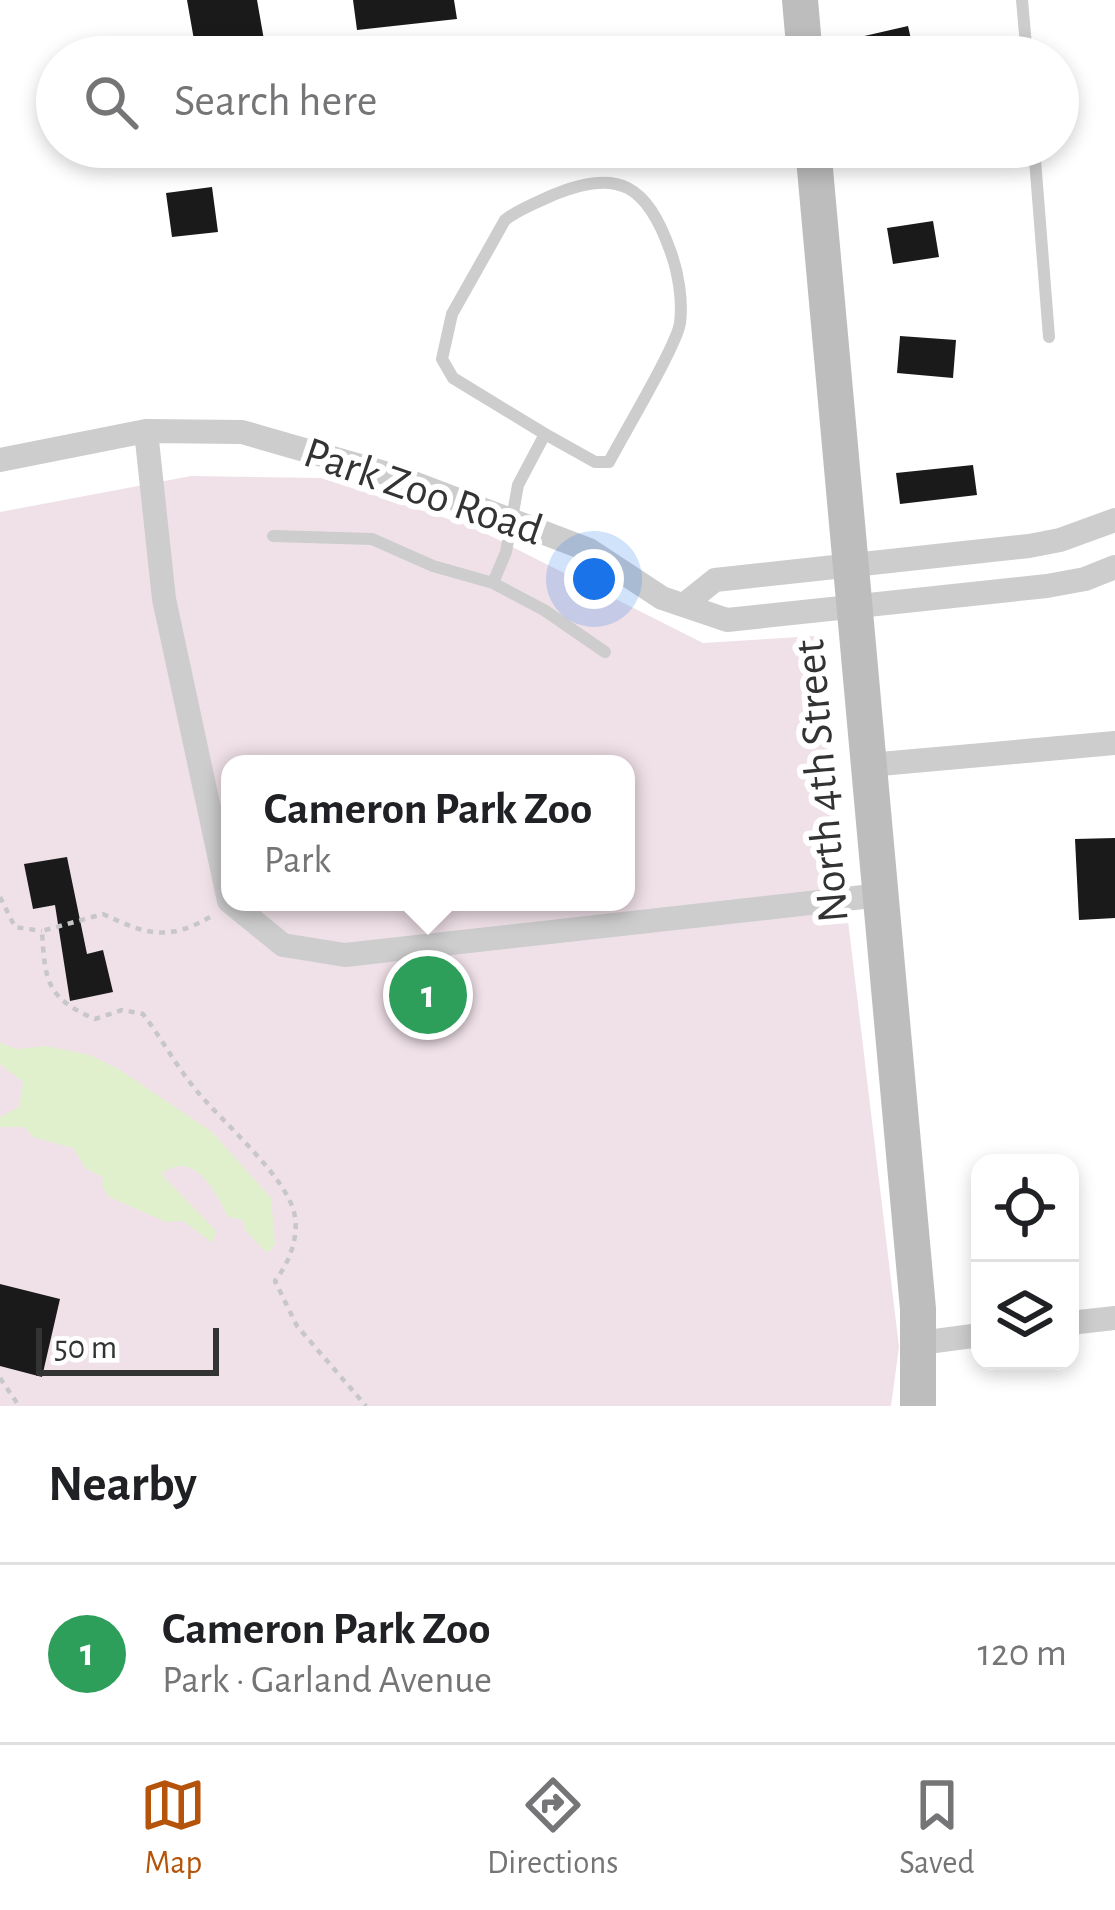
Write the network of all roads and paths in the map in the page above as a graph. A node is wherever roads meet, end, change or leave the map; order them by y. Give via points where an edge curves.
1 (800, 0) edge
2 (1022, 0) edge
3 (803, 36) edge
4 (1025, 36) edge
5 (815, 168) edge
6 (1036, 168) edge
7 (1049, 338) dead end
8 (146, 431) junction
9 (545, 434) junction
10 (0, 460) edge
11 (509, 520) junction
12 (1115, 520) edge
13 (273, 536) dead end
14 (851, 564) junction
15 (1115, 567) edge
16 (494, 583) junction
17 (685, 604) junction
18 (855, 606) junction
19 (605, 652) dead end
20 (1115, 743) edge
21 (869, 765) junction
22 (221, 864) edge
23 (881, 895) junction
24 (0, 897) edge
25 (241, 911) edge
26 (210, 917) dead end
27 (43, 931) junction
28 (1115, 1318) edge
29 (1079, 1322) edge
30 (971, 1336) edge
31 (920, 1343) junction
32 (0, 1378) edge
33 (19, 1406) edge
34 (367, 1406) edge
35 (917, 1406) edge

1 - 3 main road
2 - 4 lane
5 - 14 main road, North 4th Street
6 - 7 lane
8 - 10 street, Park Zoo Road
8 - 11 street, Park Zoo Road via 242,432 395,476
8 - 22 street via 164,598
9 - 9 lane via 453,378 442,359 452,314 516,211 605,180 624,185 645,197 660,222 676,267 680,326 609,461 595,462
9 - 11 lane
11 - 16 lane
11 - 17 street, Park Zoo Road via 589,550 662,598
12 - 14 street via 1029,546
13 - 16 lane via 372,539
14 - 17 street via 716,580
14 - 18 main road, North 4th Street
15 - 18 street, Park Zoo Road via 1047,586
16 - 19 lane
17 - 18 street, Park Zoo Road via 727,620
18 - 21 main road, North 4th Street
20 - 21 street
21 - 23 main road, North 4th Street
23 - 25 street via 345,956 283,945
23 - 31 main road, North 4th Street
24 - 27 path via 15,927
26 - 27 path via 184,932 140,931 103,914
27 - 34 path via 44,971 62,1005 94,1019 122,1010 142,1014 194,1088 274,1176 294,1212 290,1262 275,1281 297,1326
28 - 29 street
30 - 31 street
31 - 35 main road, North 4th Street
32 - 33 path

